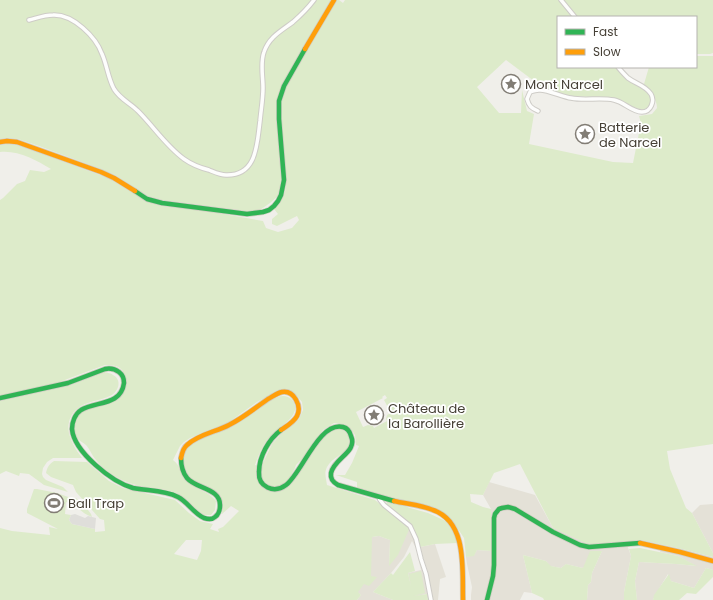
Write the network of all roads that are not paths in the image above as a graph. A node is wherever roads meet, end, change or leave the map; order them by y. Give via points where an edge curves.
1 (314, 0) edge
2 (334, 0) edge
3 (561, 0) edge
4 (575, 16) edge
5 (30, 20) dead end
6 (619, 68) edge
7 (538, 111) dead end
8 (0, 142) edge
9 (0, 398) edge
10 (379, 497) junction
11 (713, 561) edge
12 (431, 600) edge
13 (463, 600) edge
14 (487, 600) edge

1 - 5 street via 279,31 264,52 263,89 254,159 236,175 224,175 190,163 171,149 153,126 119,96 102,53 90,35 76,22 54,15
2 - 8 street via 284,86 279,101 284,180 280,197 266,212 247,214 162,203 147,199 101,172 17,142
3 - 4 street
6 - 7 street via 628,78 646,88 652,95 653,102 645,112 633,110 615,100 582,100 540,90 530,92 527,99 529,106
9 - 10 street via 67,383 104,369 116,370 124,380 123,390 116,398 80,410 71,425 76,441 91,459 114,479 131,487 180,498 203,518 211,520 218,513 219,500 188,478 181,462 183,450 190,442 229,425 275,395 283,392 291,394 299,404 299,412 296,419 276,434 264,452 258,469 261,483 268,488 282,488 290,481 322,434 336,426 347,429 353,440 348,453 330,469 333,482
10 - 12 street via 384,505 410,526 426,574
10 - 13 street via 434,510 446,517 460,543
11 - 14 street via 640,543 589,547 580,545 516,509 502,507 494,514 494,565

